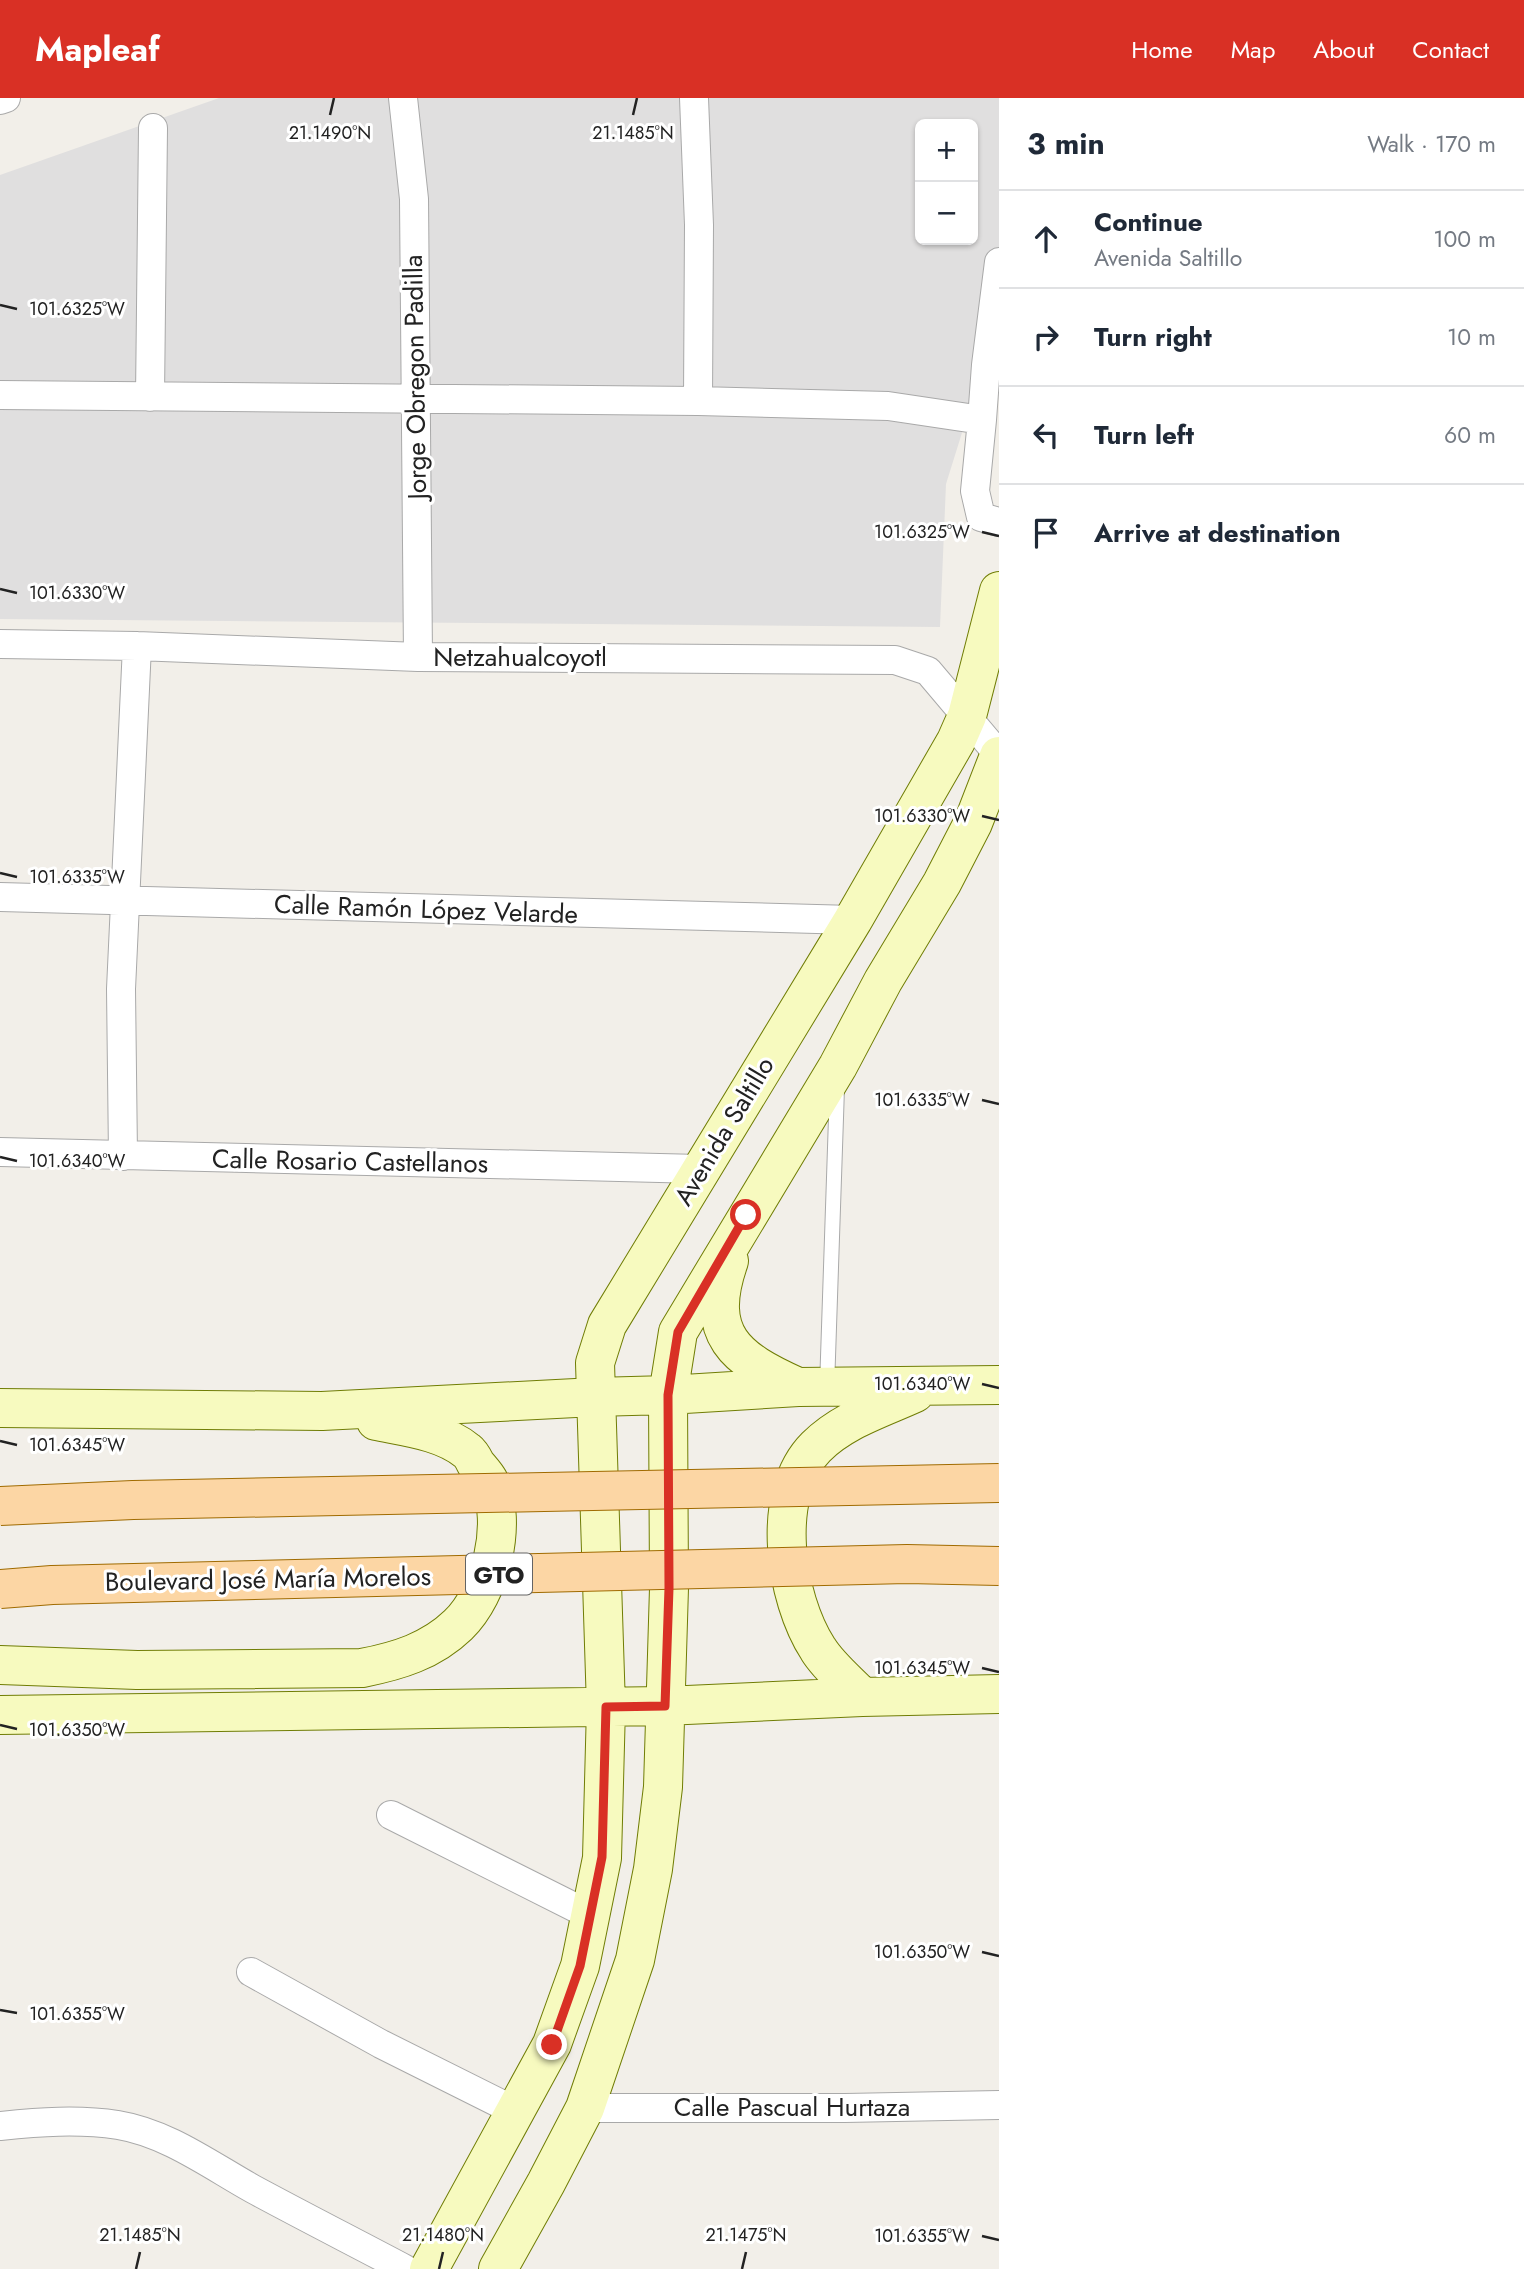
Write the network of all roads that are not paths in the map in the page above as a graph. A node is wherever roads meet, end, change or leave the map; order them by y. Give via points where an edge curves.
1 (6, 98) edge
2 (403, 98) edge
3 (694, 98) edge
4 (0, 100) edge
5 (153, 128) dead end
6 (999, 262) edge
7 (0, 395) edge
8 (150, 397) junction
9 (415, 400) junction
10 (698, 401) junction
11 (982, 420) junction
12 (999, 522) edge
13 (999, 591) edge
14 (0, 644) edge
15 (138, 646) junction
16 (418, 657) junction
17 (967, 716) junction
18 (999, 755) edge
19 (0, 897) edge
20 (127, 901) junction
21 (852, 920) junction
22 (838, 1066) junction
23 (0, 1152) edge
24 (123, 1156) junction
25 (700, 1169) junction
26 (746, 1215) junction
27 (932, 1385) junction
28 (999, 1385) edge
29 (812, 1387) junction
30 (668, 1395) junction
31 (595, 1397) junction
32 (0, 1408) edge
33 (322, 1411) junction
34 (999, 1483) edge
35 (0, 1506) edge
36 (999, 1566) edge
37 (0, 1589) edge
38 (0, 1665) edge
39 (999, 1694) edge
40 (862, 1697) junction
41 (665, 1706) junction
42 (606, 1707) junction
43 (0, 1715) edge
44 (391, 1815) dead end
45 (590, 1915) junction
46 (251, 1972) dead end
47 (999, 2105) edge
48 (584, 2108) junction
49 (514, 2111) junction
50 (0, 2126) edge
51 (405, 2269) edge
52 (429, 2269) edge
53 (498, 2269) edge

1 - 4 street
2 - 9 street, Jorge Obregon Padilla via 414,199
3 - 10 street
5 - 8 street
6 - 11 street
7 - 8 street
8 - 9 street
9 - 10 street
9 - 16 street, Jorge Obregon Padilla
10 - 11 street via 888,406
11 - 12 street via 975,491 981,517
13 - 17 street, Avenida Saltillo
14 - 15 street, Netzahualcoyotl
15 - 16 street, Netzahualcoyotl
15 - 20 street
16 - 17 street, Netzahualcoyotl via 895,660 928,671
17 - 18 street, Netzahualcoyotl
17 - 21 street, Avenida Saltillo via 921,805
18 - 22 street via 967,835
19 - 20 street, Calle Ramón López Velarde
20 - 21 street, Calle Ramón López Velarde
20 - 24 street via 121,989
21 - 25 street, Avenida Saltillo
22 - 26 street
22 - 29 lane
23 - 24 street, Calle Rosario Castellanos
24 - 25 street, Calle Rosario Castellanos
25 - 31 street, Avenida Saltillo via 607,1325 595,1363
26 - 29 street via 726,1270 720,1320 729,1340 759,1369
26 - 30 street via 678,1332
27 - 28 street
27 - 29 street
27 - 40 street via 841,1426 814,1449 797,1475 788,1503 792,1587 805,1624 819,1651
29 - 30 street
30 - 31 street
30 - 41 street
31 - 33 street
31 - 42 street, Avenida Saltillo
32 - 33 street
33 - 38 street via 423,1431 449,1441 468,1452 489,1481 498,1515 494,1556 459,1625 427,1649 362,1668 137,1670
34 - 35 main road, bridge
36 - 37 main road, Boulevard José María Morelos / GTO, bridge via 852,1565 52,1584
39 - 40 street
40 - 41 street
41 - 42 street
41 - 48 street via 663,1787 641,1934
42 - 43 street
42 - 45 street, Avenida Saltillo via 602,1857
44 - 45 street
45 - 49 street, Avenida Saltillo via 580,1966 552,2045
46 - 49 street
47 - 48 street, Calle Pascual Hurtaza
48 - 53 street
49 - 52 street, Avenida Saltillo
50 - 51 street via 88,2122 120,2125 154,2136

